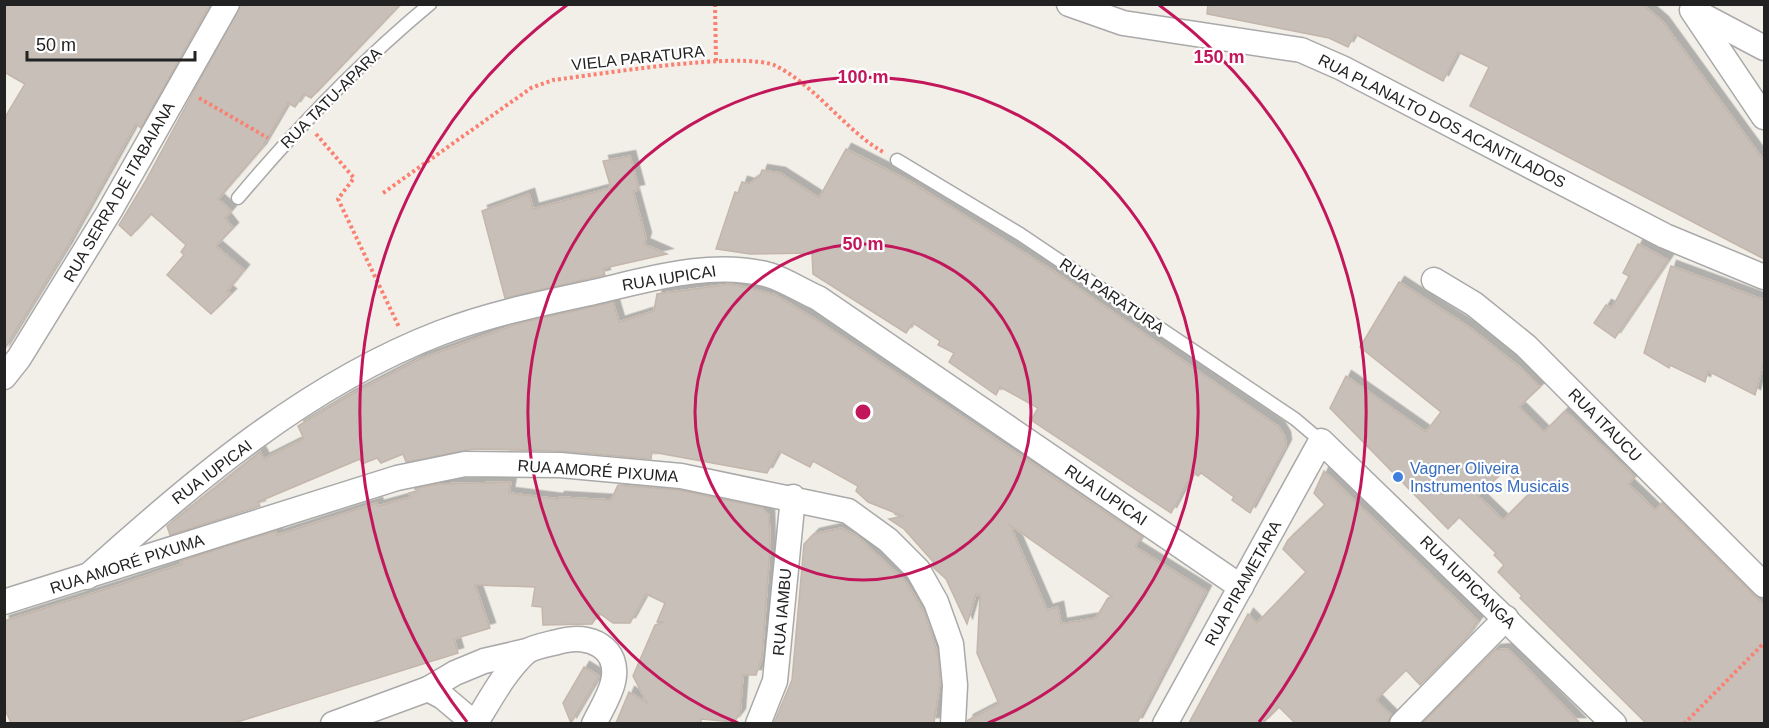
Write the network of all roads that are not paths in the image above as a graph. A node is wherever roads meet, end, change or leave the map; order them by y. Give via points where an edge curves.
1 (227, 4) edge
2 (430, 4) edge
3 (1069, 4) edge
4 (1687, 7) edge
5 (1764, 48) edge
6 (1764, 117) edge
7 (897, 160) road end
8 (238, 198) dead end
9 (1764, 277) edge
10 (1434, 279) dead end
11 (4, 376) edge
12 (1321, 441) junction
13 (793, 498) junction
14 (87, 577) junction
15 (1764, 585) edge
16 (1241, 587) junction
17 (4, 602) edge
18 (1506, 618) junction
19 (527, 651) junction
20 (428, 689) junction
21 (333, 723) edge
22 (475, 723) edge
23 (594, 723) edge
24 (758, 723) edge
25 (953, 723) edge
26 (1165, 723) edge
27 (1402, 723) edge
28 (1614, 723) edge

1 - 11 street, RUA SERRA DE ITABAIANA via 60,293
2 - 8 lane, RUA TATU-APARA via 305,122
3 - 9 street, RUA PLANALTO DOS ACANTILADOS via 1123,23 1301,50 1665,236
4 - 5 street
4 - 6 street
7 - 12 lane, RUA PARATURA via 1020,234 1295,419
10 - 15 street, RUA ITAUCU via 1474,304 1526,346
12 - 16 street, RUA PIRAMETARA
12 - 18 street, RUA IUPICANGA
13 - 14 street, RUA AMORÉ PIXUMA via 681,477 560,465 465,464 397,478
13 - 24 street, RUA IAMBU via 775,681
13 - 25 street, RUA AMORÉ PIXUMA via 848,511 888,540 918,570 936,602 951,644
14 - 16 street, RUA IUPICAI via 157,514 286,415 408,346 447,330 530,307 661,276 734,269 770,275 818,298
14 - 17 street, RUA AMORÉ PIXUMA
16 - 26 street, RUA PIRAMETARA
18 - 27 street
18 - 28 street, RUA IUPICANGA
19 - 20 street via 483,661
19 - 22 street
19 - 23 street via 572,638 591,639 605,649 614,665 613,682
20 - 21 street
20 - 22 street

